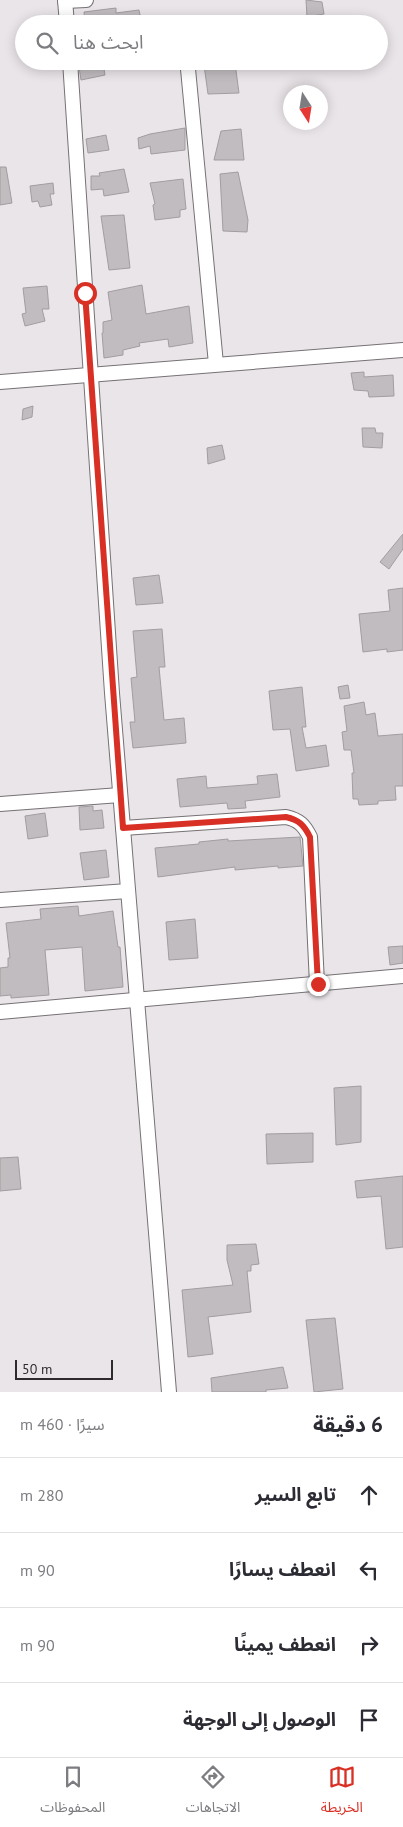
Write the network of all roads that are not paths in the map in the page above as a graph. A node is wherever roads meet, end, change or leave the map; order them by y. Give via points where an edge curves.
1 (86, 0) edge
2 (65, 1) edge
3 (66, 15) edge
4 (71, 70) edge
5 (188, 70) edge
6 (403, 350) edge
7 (216, 364) junction
8 (90, 374) junction
9 (0, 382) edge
10 (120, 795) junction
11 (0, 804) edge
12 (123, 828) junction
13 (128, 891) junction
14 (0, 900) edge
15 (403, 976) edge
16 (318, 984) junction
17 (137, 1001) junction
18 (0, 1012) edge
19 (169, 1392) edge

1 - 2 street
2 - 3 street
4 - 8 street
5 - 7 street
6 - 7 street
7 - 8 street
8 - 9 street
8 - 10 street
10 - 11 street
10 - 12 street
12 - 13 street
12 - 16 street via 286,817 304,825 310,837
13 - 14 street
13 - 17 street
15 - 16 street
16 - 17 street
17 - 18 street
17 - 19 street

